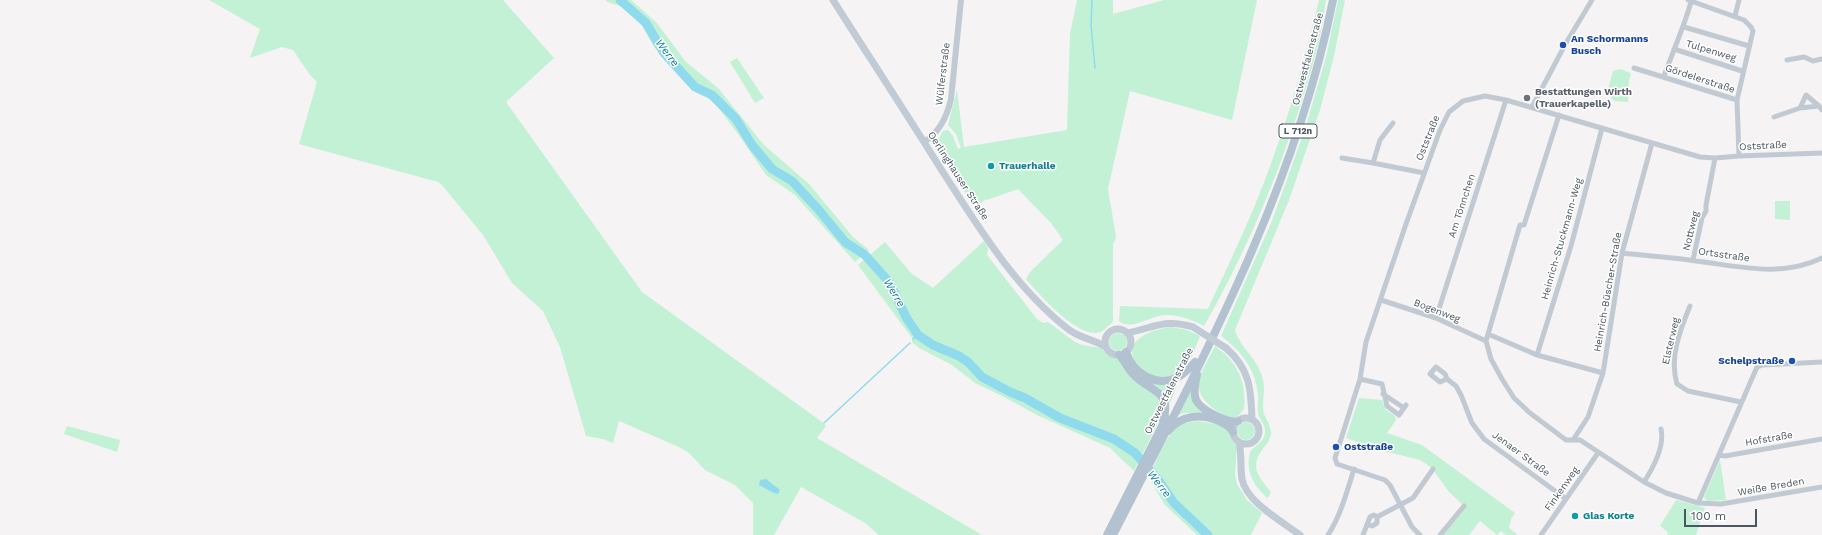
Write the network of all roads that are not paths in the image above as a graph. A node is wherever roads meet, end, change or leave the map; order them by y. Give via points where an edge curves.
1 (832, 0) edge
2 (961, 0) edge
3 (1333, 0) edge
4 (1592, 0) edge
5 (1739, 0) edge
6 (1690, 1) edge
7 (1735, 16) junction
8 (1684, 27) junction
9 (1749, 46) junction
10 (1674, 50) junction
11 (1822, 59) edge
12 (1787, 60) dead end
13 (1634, 68) dead end
14 (1742, 71) junction
15 (1664, 76) junction
16 (1506, 100) junction
17 (1737, 100) junction
18 (1532, 107) junction
19 (1800, 108) junction
20 (1820, 108) edge
21 (1558, 115) junction
22 (1774, 117) dead end
23 (1393, 122) dead end
24 (1602, 128) junction
25 (924, 142) junction
26 (1652, 143) junction
27 (1822, 153) edge
28 (1739, 156) junction
29 (1342, 158) dead end
30 (1715, 158) junction
31 (1373, 163) junction
32 (1424, 173) junction
33 (1622, 253) junction
34 (1822, 258) edge
35 (1693, 260) junction
36 (1381, 300) junction
37 (1690, 306) dead end
38 (1436, 318) junction
39 (1142, 330) junction
40 (1127, 333) junction
41 (1488, 334) junction
42 (1106, 336) junction
43 (1131, 340) junction
44 (1092, 341) junction
45 (1486, 341) junction
46 (1106, 347) junction
47 (1123, 353) junction
48 (1537, 355) junction
49 (1822, 362) edge
50 (1197, 363) junction
51 (1603, 373) junction
52 (1447, 378) dead end
53 (1360, 379) junction
54 (1384, 394) junction
55 (1741, 402) junction
56 (1251, 404) junction
57 (1252, 419) junction
58 (1241, 420) junction
59 (1661, 429) dead end
60 (1233, 432) junction
61 (1159, 438) junction
62 (1822, 439) edge
63 (1573, 440) junction
64 (1239, 442) junction
65 (1248, 444) junction
66 (1598, 453) junction
67 (1718, 455) junction
68 (1242, 458) junction
69 (1354, 469) junction
70 (1433, 469) dead end
71 (1644, 482) junction
72 (1822, 487) edge
73 (1566, 499) junction
74 (1698, 503) junction
75 (1400, 504) junction
76 (1464, 506) dead end
77 (1107, 535) edge
78 (1113, 535) edge
79 (1300, 535) edge
80 (1328, 535) edge
81 (1363, 535) edge
82 (1420, 535) edge
83 (1440, 535) edge
84 (1541, 535) edge

1 - 25 main road, Oerlinghauser Straße
2 - 25 street, Wülferstraße via 948,111 939,129
3 - 50 main road, Ostwestfalenstraße / L 712n via 1320,57 1296,138 1249,257
4 - 18 street via 1566,42
5 - 7 street
6 - 7 street
6 - 8 street
7 - 9 street via 1751,27
8 - 9 street
8 - 10 street
9 - 14 street
10 - 14 street, Tulpenweg
10 - 15 street
11 - 12 street via 1813,61 1804,57
13 - 15 street, Gördelerstraße
14 - 17 street
15 - 17 street, Gördelerstraße
16 - 18 street, Oststraße
16 - 32 street, Oststraße via 1485,96 1463,101 1449,112
16 - 38 street, Am Tönnchen
17 - 28 street
18 - 21 street, Oststraße
19 - 20 street
19 - 20 street via 1806,95
19 - 22 street
21 - 24 street, Oststraße
21 - 41 street via 1524,225 1520,225
23 - 31 street via 1380,140
24 - 26 street, Oststraße
24 - 48 street, Heinrich-Stuckmann-Weg via 1571,246
25 - 44 main road, Oerlinghauser Straße via 993,247 1019,281 1067,329
26 - 30 street, Oststraße via 1700,157
26 - 33 street, Heinrich-Büscher-Straße
27 - 28 street, Oststraße
28 - 30 street, Oststraße
29 - 31 street
30 - 35 street, Nottweg via 1706,211 1702,218
31 - 32 street
32 - 36 street, Oststraße
33 - 35 street, Ortsstraße
33 - 51 street, Heinrich-Büscher-Straße
34 - 35 street, Ortsstraße via 1798,267 1766,270
36 - 38 street, Bogenweg
36 - 53 street, Oststraße via 1366,342
37 - 55 street, Elsterweg via 1682,325 1675,355 1673,371 1677,384 1688,391
38 - 45 street, Bogenweg
39 - 40 main road
39 - 43 main road
39 - 56 main road, bridge via 1166,323 1179,323 1193,327 1226,348 1242,364 1248,377
40 - 42 main road via 1116,329
40 - 43 main road
41 - 45 street
41 - 48 street
42 - 44 main road
42 - 46 main road
43 - 47 main road via 1131,344
44 - 46 main road, Oerlinghauser Straße
45 - 63 street, Weiße Breden via 1491,359 1514,398 1566,440
46 - 47 main road via 1112,354
47 - 50 main road, L 712n via 1143,376 1158,380 1180,376
47 - 61 main road, L 712n via 1134,375 1156,391 1164,403 1164,418
48 - 51 street
49 - 55 street via 1760,365 1755,370
50 - 58 main road, L 712n via 1194,387 1196,400 1200,406 1230,422
50 - 61 main road, Ostwestfalenstraße / L 712n
51 - 63 street, Heinrich-Büscher-Straße via 1588,417
52 - 73 street, Jenaer Straße via 1461,394 1472,424 1484,439
53 - 54 street via 1382,384
53 - 69 street, Oststraße via 1335,458 1337,464
54 - 54 street via 1405,407 1399,415 1387,406
55 - 67 street
56 - 57 main road
56 - 58 main road
57 - 58 main road
57 - 65 main road via 1258,427 1258,434 1255,441
58 - 60 main road
59 - 71 street via 1663,436 1659,449
60 - 61 main road, L 712n via 1227,425 1196,416 1173,425
60 - 64 main road
61 - 77 main road, Ostwestfalenstraße / L 712n
61 - 78 main road, Ostwestfalenstraße / L 712n
62 - 67 street, Hofstraße via 1725,456
63 - 66 street, Weiße Breden via 1580,440
64 - 65 main road
64 - 68 main road
65 - 68 main road
66 - 71 street, Weiße Breden
66 - 73 street, Finkenweg
67 - 74 street
68 - 79 main road via 1242,478 1250,495
69 - 75 street via 1385,480
69 - 80 street via 1344,502
70 - 75 street via 1413,498
71 - 74 street, Weiße Breden via 1666,493
72 - 74 street, Weiße Breden via 1721,504
73 - 84 street, Finkenweg
75 - 81 street via 1377,517 1370,517
75 - 82 street via 1412,527
76 - 83 street

